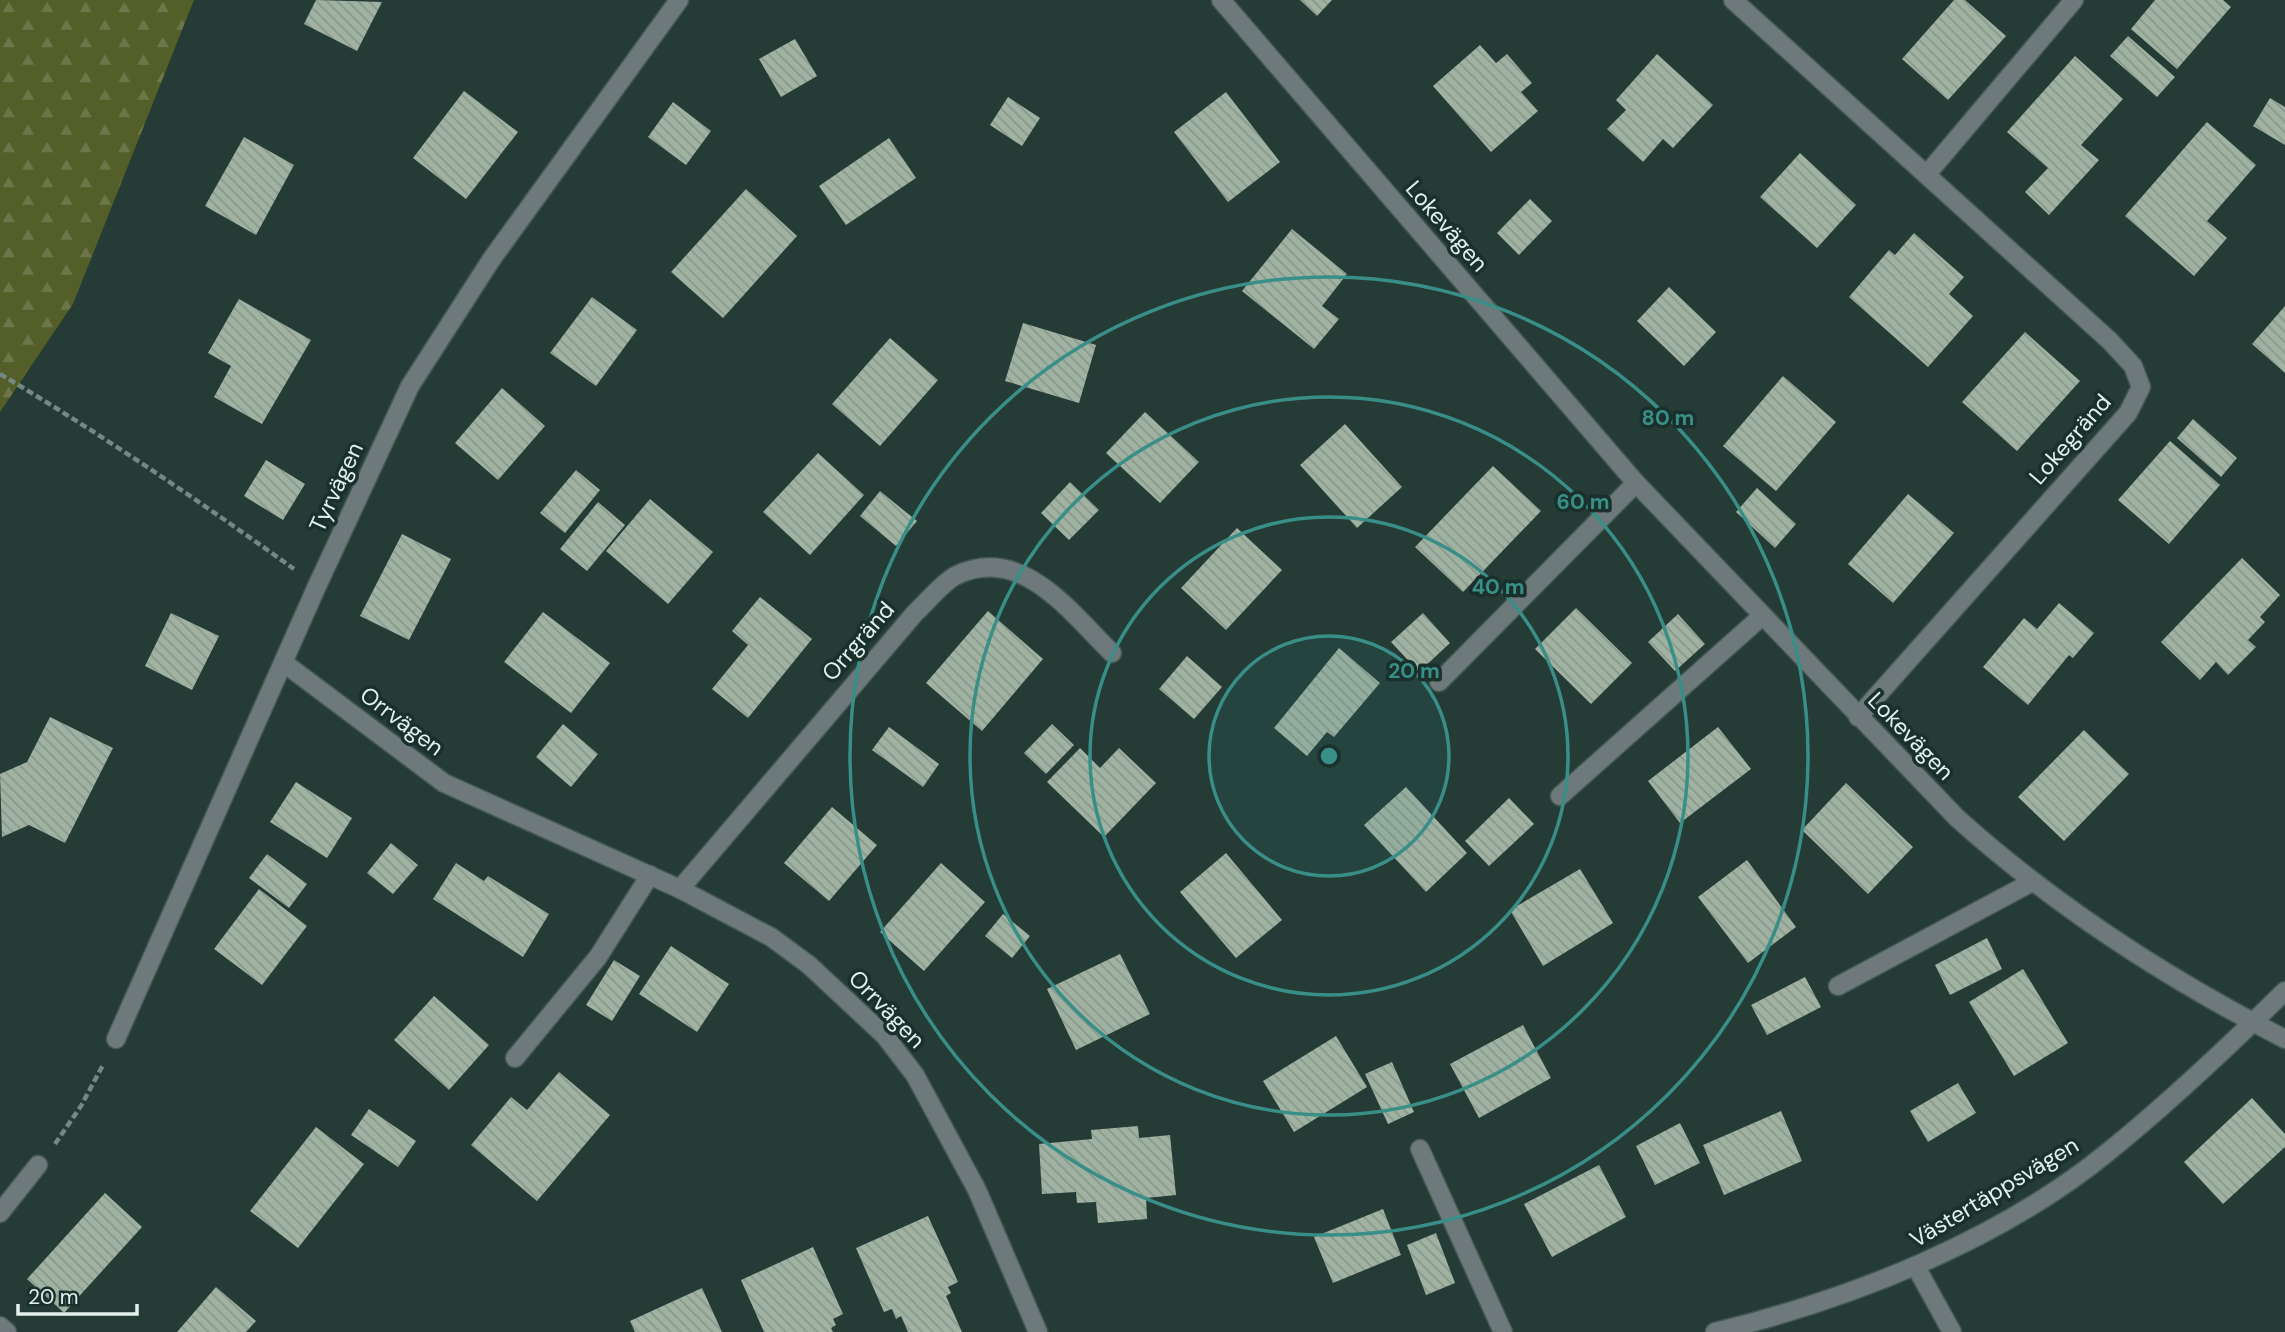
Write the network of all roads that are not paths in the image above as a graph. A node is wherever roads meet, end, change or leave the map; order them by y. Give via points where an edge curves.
1 (679, 0) edge
2 (1221, 0) edge
3 (1733, 0) edge
4 (2074, 0) edge
5 (1927, 174) junction
6 (1636, 484) junction
7 (1761, 617) junction
8 (1112, 653) dead end
9 (284, 663) junction
10 (1439, 682) dead end
11 (1858, 717) junction
12 (1560, 796) dead end
13 (650, 875) junction
14 (2032, 882) junction
15 (680, 888) junction
16 (1838, 986) dead end
17 (2285, 991) edge
18 (2253, 1023) junction
19 (116, 1039) road end
20 (2285, 1039) edge
21 (515, 1058) dead end
22 (1420, 1149) dead end
23 (38, 1165) road end
24 (0, 1213) edge
25 (1916, 1267) junction
26 (0, 1326) edge
27 (7, 1332) edge
28 (1038, 1332) edge
29 (1503, 1332) edge
30 (1715, 1332) edge
31 (1952, 1332) edge

1 - 9 street, Tyrvägen via 449,322 410,386
2 - 6 street, Lokevägen
3 - 5 street, Lokegränd
4 - 5 street
5 - 11 street, Lokegränd via 2110,341 2133,366 2141,387 2128,413
6 - 7 street, Lokevägen
6 - 10 street
7 - 11 street, Lokevägen
7 - 12 street
8 - 15 street, Orrgränd via 1026,574 991,565 954,577 915,613
9 - 13 street, Orrvägen via 444,783
9 - 19 street, Tyrvägen
11 - 14 street, Lokevägen via 1957,818
13 - 15 street, Orrvägen
13 - 21 street via 598,957
14 - 16 street
14 - 18 street, Lokevägen via 2134,954
15 - 28 street, Orrvägen via 771,937 809,965 885,1036 940,1117
17 - 18 street, Västertäppsvägen
18 - 20 street, Lokevägen
18 - 25 street, Västertäppsvägen via 2107,1153 2030,1205
22 - 29 street
23 - 24 street
25 - 30 street, Västertäppsvägen via 1764,1320
25 - 31 street
26 - 27 street

